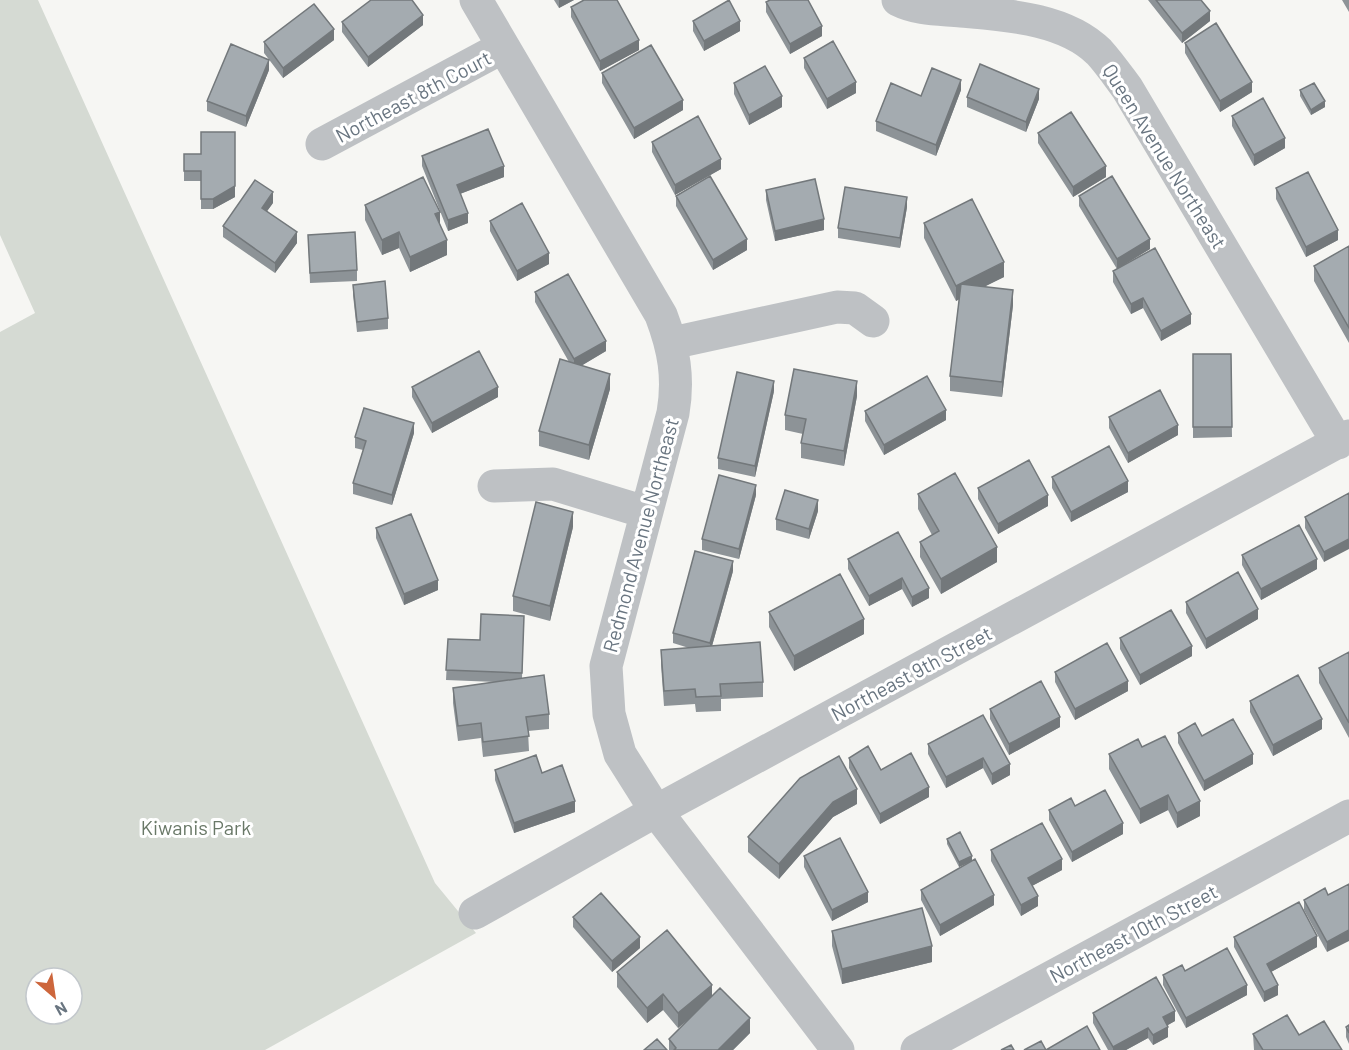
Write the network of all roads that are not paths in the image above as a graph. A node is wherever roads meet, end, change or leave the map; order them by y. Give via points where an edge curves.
1 (476, 0) edge
2 (898, 0) edge
3 (503, 47) junction
4 (322, 144) dead end
5 (873, 321) dead end
6 (672, 343) junction
7 (1343, 439) edge
8 (494, 486) dead end
9 (645, 512) junction
10 (656, 811) junction
11 (1349, 816) edge
12 (475, 913) dead end
13 (838, 1050) edge
14 (917, 1050) edge

1 - 3 street, Redmond Avenue Northeast
2 - 7 street, Queen Avenue Northeast via 912,7 1042,22 1074,35 1098,51 1127,88
3 - 4 street, Northeast 8th Court
3 - 6 street, Redmond Avenue Northeast via 661,315
5 - 6 street via 855,309 837,307
6 - 9 street, Redmond Avenue Northeast via 676,391 673,413
7 - 10 street, Northeast 9th Street
8 - 9 street via 553,484
9 - 10 street, Redmond Avenue Northeast via 606,666 609,714 620,754
10 - 12 street, Northeast 9th Street
10 - 13 street, Redmond Avenue Northeast
11 - 14 street, Northeast 10th Street

